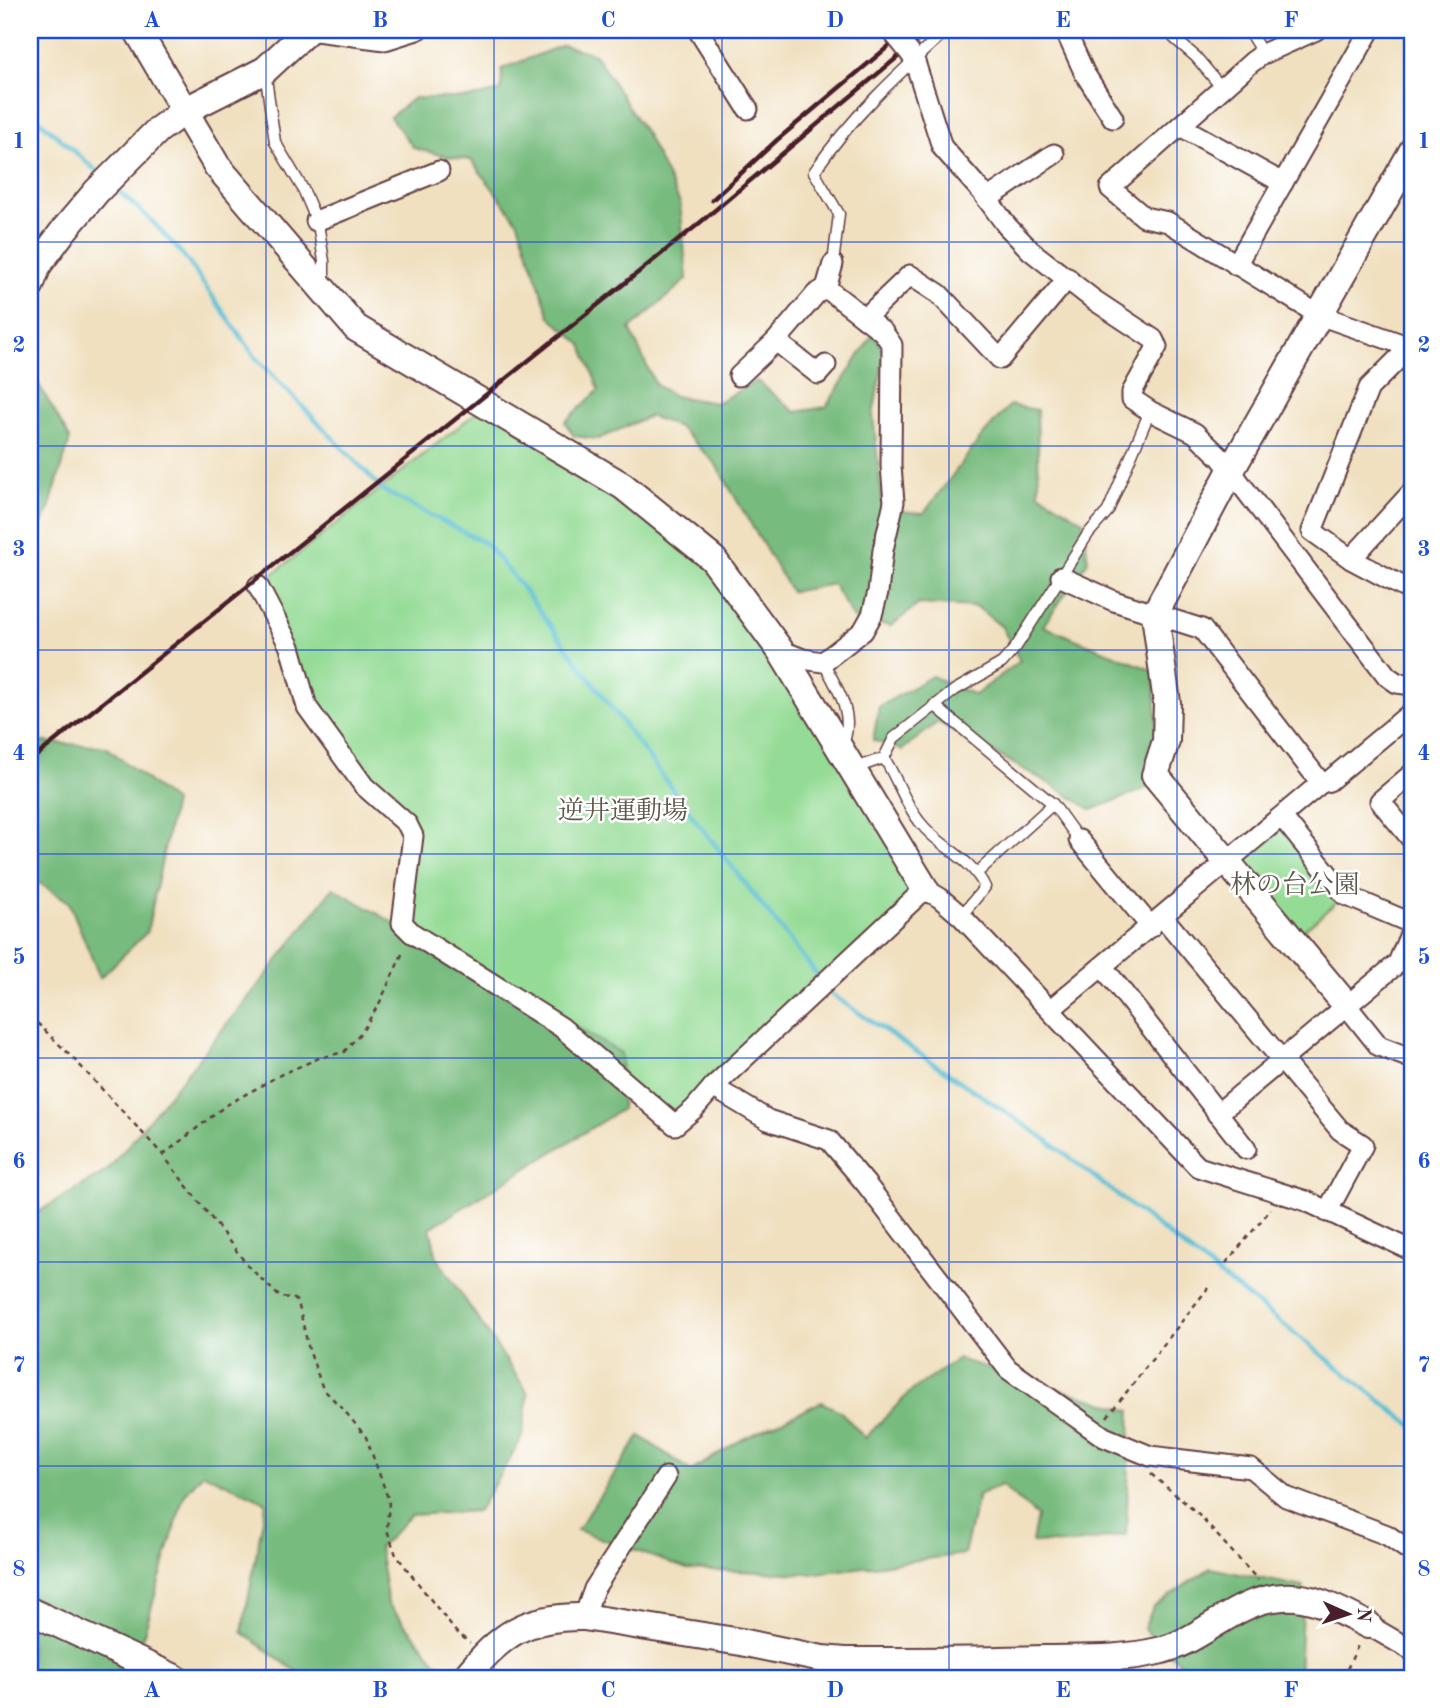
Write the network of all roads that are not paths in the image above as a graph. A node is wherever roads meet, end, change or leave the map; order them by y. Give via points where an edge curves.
1 (137, 30) edge
2 (308, 30) edge
3 (416, 30) edge
4 (698, 30) edge
5 (891, 30) edge
6 (947, 30) edge
7 (1065, 30) edge
8 (1188, 30) edge
9 (1248, 30) edge
10 (1316, 30) edge
11 (1370, 30) edge
12 (1263, 54) junction
13 (912, 56) junction
14 (265, 70) junction
15 (1222, 88) junction
16 (748, 109) dead end
17 (184, 111) junction
18 (1113, 118) dead end
19 (1180, 126) junction
20 (1413, 150) edge
21 (1054, 154) dead end
22 (439, 171) dead end
23 (1283, 183) junction
24 (987, 199) junction
25 (316, 220) junction
26 (833, 264) joint
27 (1236, 265) junction
28 (1068, 278) junction
29 (30, 286) edge
30 (827, 288) junction
31 (325, 294) junction
32 (1319, 315) junction
33 (865, 318) junction
34 (776, 341) junction
35 (1413, 347) edge
36 (826, 365) dead end
37 (738, 376) dead end
38 (1150, 411) junction
39 (1230, 472) junction
40 (1413, 491) edge
41 (1352, 559) junction
42 (1061, 577) junction
43 (258, 586) dead end
44 (1413, 592) edge
45 (1155, 614) junction
46 (780, 650) junction
47 (823, 662) junction
48 (1413, 685) edge
49 (934, 705) junction
50 (1413, 712) edge
51 (884, 758) junction
52 (847, 759) junction
53 (1413, 773) edge
54 (1321, 783) junction
55 (1053, 804) junction
56 (1282, 817) junction
57 (1079, 840) joint
58 (1413, 841) edge
59 (1227, 862) junction
60 (978, 872) junction
61 (925, 889) junction
62 (961, 916) junction
63 (1157, 922) junction
64 (1413, 925) edge
65 (1406, 966) edge
66 (1102, 967) junction
67 (1347, 1006) junction
68 (1051, 1009) junction
69 (1283, 1059) junction
70 (1413, 1059) edge
71 (713, 1087) junction
72 (1217, 1114) junction
73 (1246, 1149) dead end
74 (1327, 1212) junction
75 (1413, 1251) edge
76 (666, 1476) dead end
77 (1413, 1553) edge
78 (30, 1611) edge
79 (584, 1616) junction
80 (1368, 1625) joint
81 (1413, 1651) edge
82 (908, 1670) edge
83 (175, 1678) edge
84 (465, 1678) edge

1 - 17 street
2 - 3 street via 385,40
2 - 14 street
4 - 16 street
5 - 13 street, bridge
6 - 13 lane
7 - 18 street via 1085,74
8 - 15 lane via 1174,38
9 - 12 lane
10 - 12 street
11 - 23 street
12 - 15 street
13 - 24 street via 942,147
13 - 26 lane via 814,172 839,214
14 - 17 street
14 - 25 lane via 275,142
15 - 19 street
17 - 29 street via 158,130 97,191 38,265
17 - 31 street via 217,166
19 - 23 street
19 - 27 street via 1110,188 1144,217 1168,222
20 - 32 street
21 - 24 street
22 - 25 street
23 - 27 street
24 - 28 street via 1031,251
25 - 31 lane
26 - 30 street
27 - 32 street
28 - 33 street via 1000,359 939,294 910,275
28 - 38 street via 1153,339 1157,347 1132,392 1132,399
30 - 33 street
30 - 34 street via 816,294
31 - 46 street via 356,328 623,486 713,559
32 - 35 street
32 - 39 street
33 - 47 street via 892,345 894,502 872,615 863,631
34 - 36 street via 818,373
34 - 37 street
35 - 41 street via 1368,388 1312,531
38 - 39 street via 1195,433
38 - 42 lane via 1108,511
39 - 45 street
39 - 48 street via 1387,676
40 - 41 street
41 - 44 street
42 - 45 street
42 - 49 lane via 1002,663
43 - 71 street via 290,647 307,707 364,786 407,824 413,836 402,923 561,1027 675,1125
45 - 54 street via 1202,629
45 - 59 street via 1167,703 1166,741 1155,775
46 - 47 street
46 - 52 street
47 - 52 lane via 848,717
49 - 51 lane via 894,738
49 - 55 lane
50 - 54 street
51 - 52 lane
51 - 60 lane via 918,820
52 - 61 street
53 - 58 street via 1380,801
54 - 56 street
55 - 57 lane
55 - 60 lane
56 - 59 street
56 - 64 street via 1345,895
57 - 63 street
59 - 63 street
59 - 67 street
60 - 62 lane via 985,887
61 - 62 street
61 - 71 street
62 - 68 street
63 - 66 street
63 - 69 street
64 - 65 street
65 - 67 street
66 - 68 street
66 - 72 street
67 - 69 street
67 - 70 street via 1379,1046
68 - 74 street via 1198,1167
69 - 72 street
69 - 74 street via 1340,1130 1363,1145
71 - 77 street via 768,1120 829,1140 1008,1369 1104,1437 1150,1456 1251,1468 1286,1497 1387,1535
72 - 73 street
74 - 75 street
76 - 79 street via 594,1588
78 - 83 street
79 - 82 street
79 - 84 street via 525,1625 493,1646
80 - 81 street
80 - 82 street via 1315,1601 1283,1597 1232,1612 1175,1646 1136,1655

